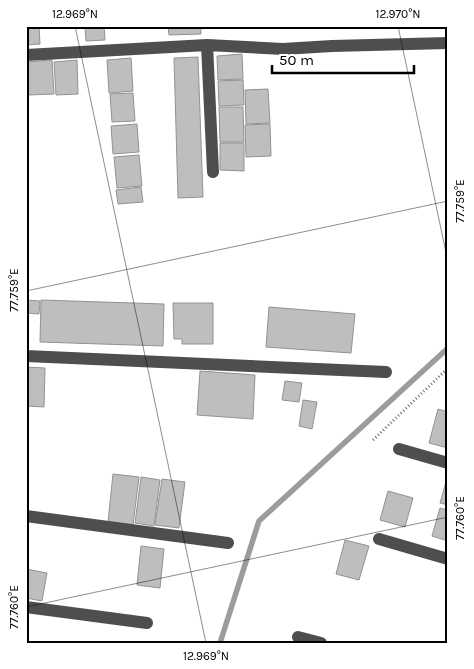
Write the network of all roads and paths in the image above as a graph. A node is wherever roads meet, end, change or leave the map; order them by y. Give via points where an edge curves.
1 (448, 43) edge
2 (207, 45) junction
3 (26, 55) edge
4 (213, 172) dead end
5 (26, 356) edge
6 (448, 368) edge
7 (386, 372) dead end
8 (373, 440) dead end
9 (399, 449) dead end
10 (448, 463) edge
11 (26, 516) edge
12 (379, 539) dead end
13 (228, 544) dead end
14 (448, 559) edge
15 (26, 607) edge
16 (147, 623) dead end
17 (298, 637) dead end
18 (321, 643) edge

1 - 2 street via 284,49
2 - 3 street
2 - 4 street
5 - 7 street
6 - 8 path
9 - 10 street
11 - 13 street
12 - 14 street
15 - 16 street
17 - 18 street

